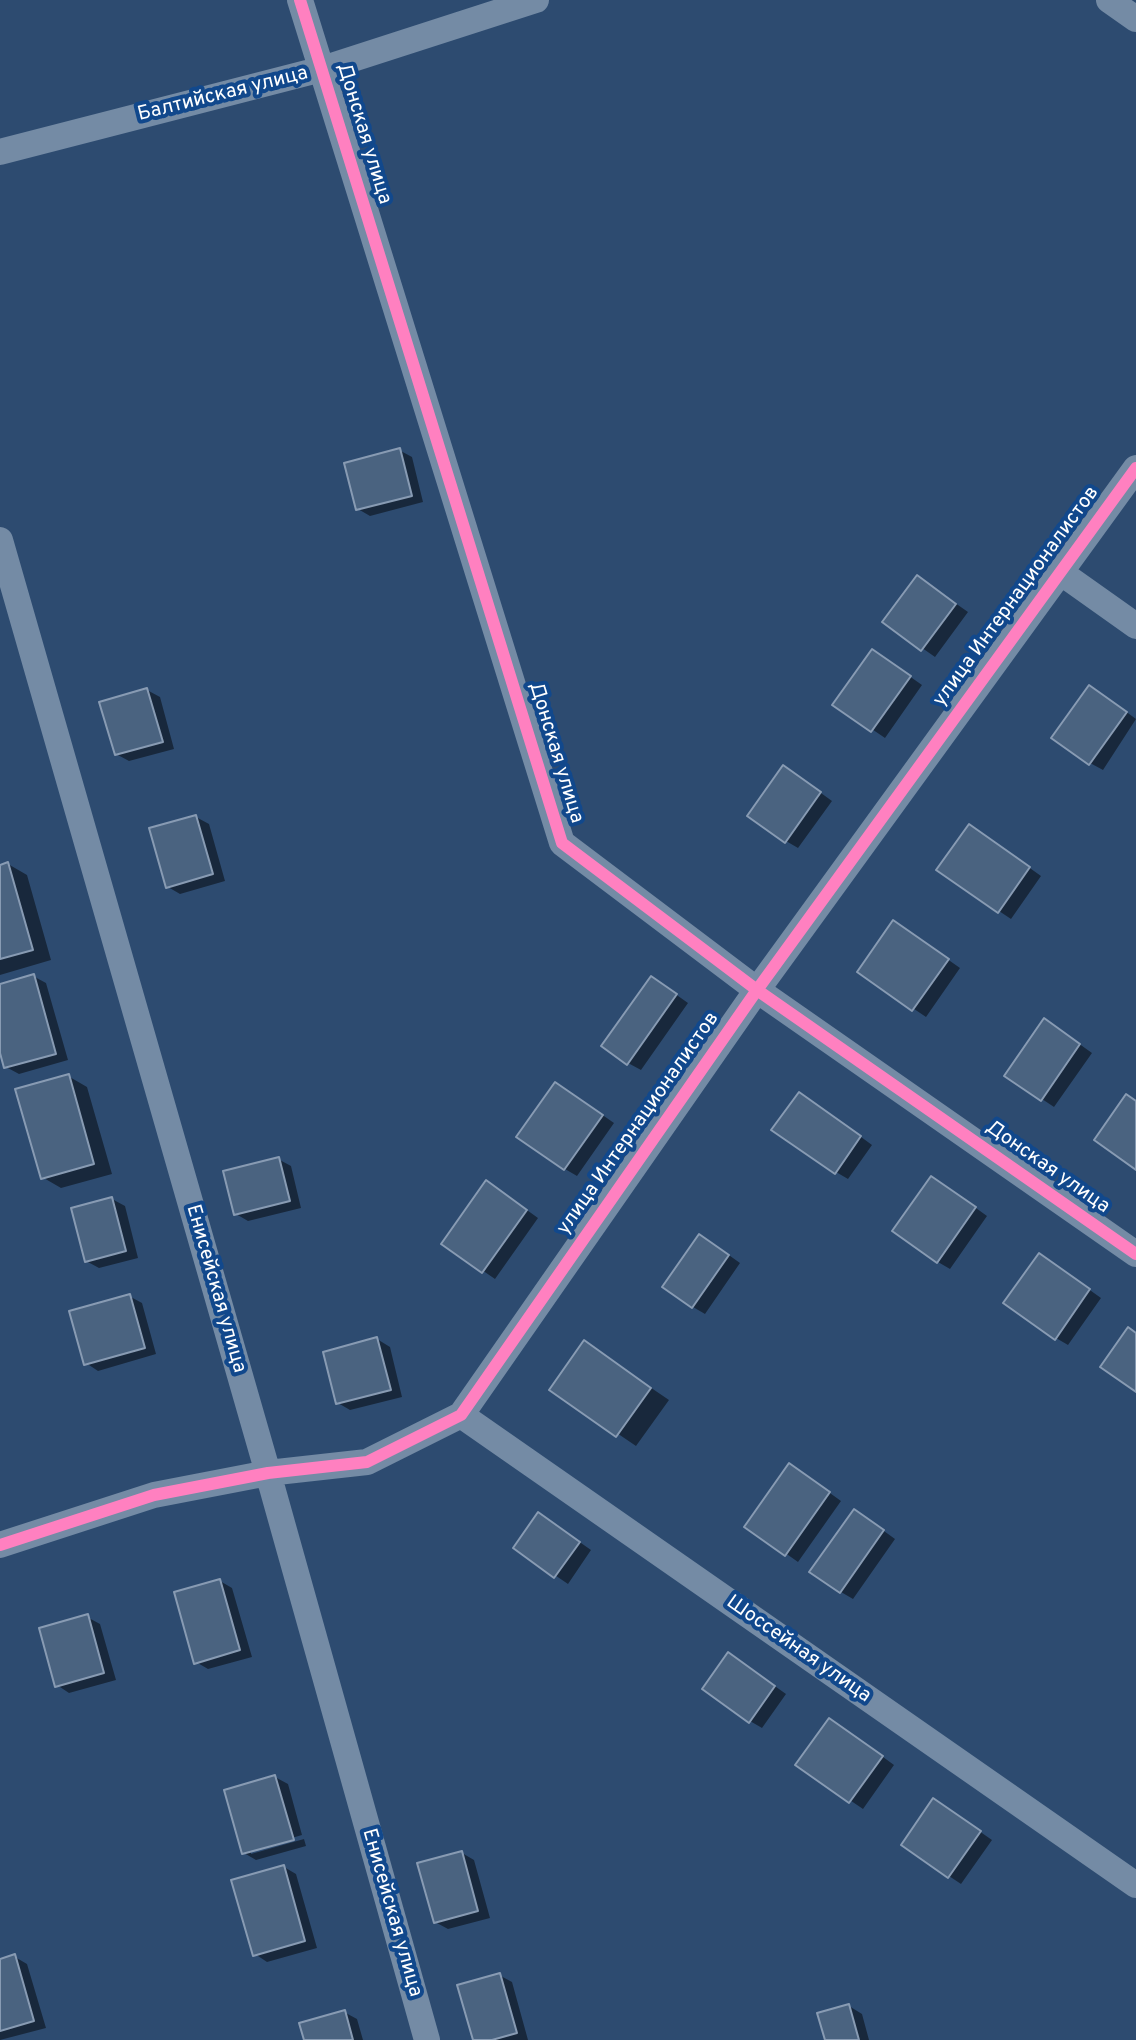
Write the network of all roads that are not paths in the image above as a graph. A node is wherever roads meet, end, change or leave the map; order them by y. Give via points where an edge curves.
1 (300, 0) edge
2 (536, 0) edge
3 (1109, 0) edge
4 (1136, 19) edge
5 (322, 69) junction
6 (0, 152) edge
7 (1136, 468) edge
8 (0, 540) edge
9 (1060, 572) junction
10 (1136, 626) edge
11 (757, 990) junction
12 (1136, 1254) edge
13 (461, 1415) junction
14 (268, 1473) junction
15 (0, 1545) edge
16 (1136, 1885) edge
17 (427, 2040) edge

1 - 5 street, Донская улица
2 - 5 street, Балтийская улица
3 - 4 street
5 - 6 street, Балтийская улица
5 - 11 street, Донская улица via 562,843
7 - 9 street, улица Интернационалистов
8 - 14 street, Енисейская улица
9 - 10 street
9 - 11 street, улица Интернационалистов
11 - 12 street, Донская улица
11 - 13 street, улица Интернационалистов
13 - 14 street, улица Интернационалистов via 367,1462
13 - 16 street, Шоссейная улица
14 - 15 street, улица Интернационалистов via 154,1495
14 - 17 street, Енисейская улица

